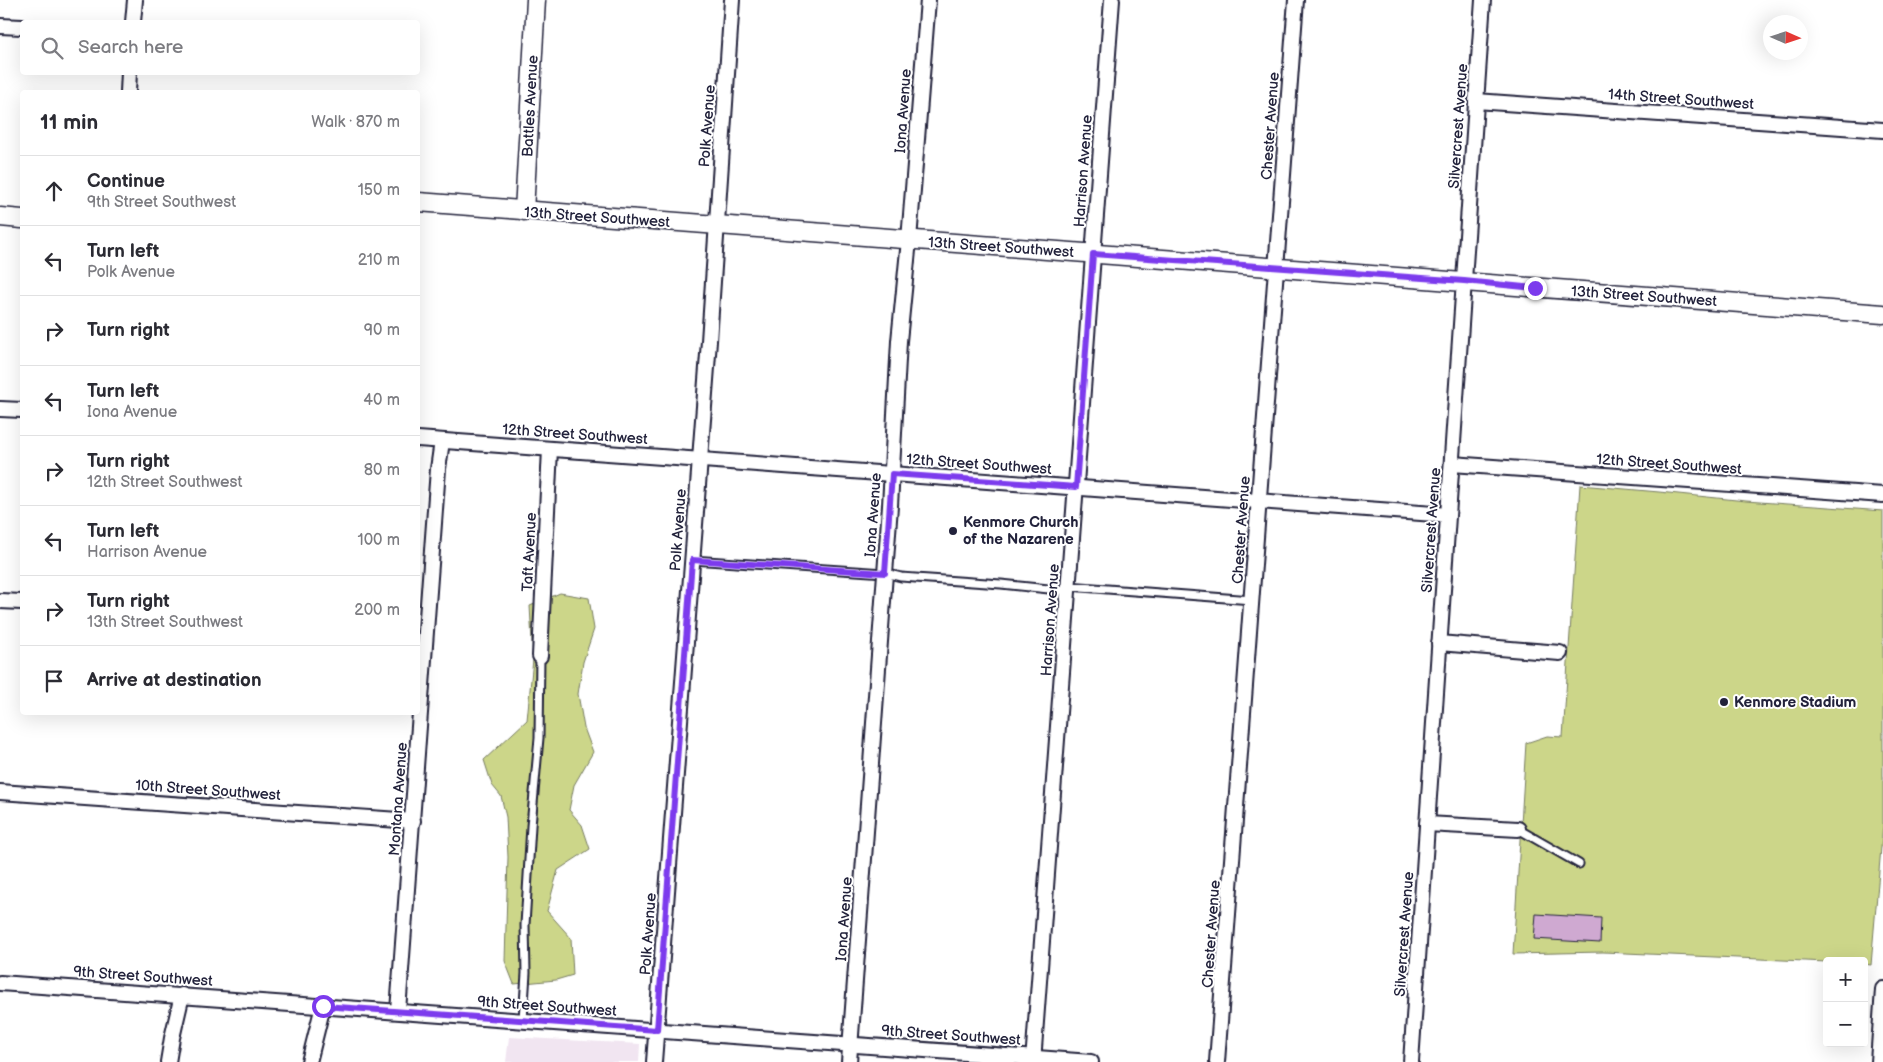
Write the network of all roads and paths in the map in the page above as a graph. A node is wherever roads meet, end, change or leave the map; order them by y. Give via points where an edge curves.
1 (135, 0) edge
2 (536, 0) edge
3 (732, 0) edge
4 (928, 0) edge
5 (1112, 0) edge
6 (1296, 0) edge
7 (1483, 0) edge
8 (133, 20) edge
9 (0, 26) edge
10 (20, 27) edge
11 (129, 75) edge
12 (128, 90) edge
13 (1476, 101) junction
14 (1883, 130) edge
15 (420, 202) edge
16 (524, 211) junction
17 (0, 217) edge
18 (20, 219) edge
19 (716, 226) junction
20 (910, 240) junction
21 (1093, 254) junction
22 (1276, 268) junction
23 (1464, 281) junction
24 (1883, 314) edge
25 (0, 408) edge
26 (20, 410) edge
27 (420, 439) edge
28 (442, 441) junction
29 (550, 449) junction
30 (699, 459) junction
31 (1452, 464) junction
32 (892, 474) junction
33 (1076, 487) junction
34 (1883, 496) edge
35 (1259, 502) junction
36 (1448, 515) junction
37 (692, 560) junction
38 (885, 573) junction
39 (1068, 589) junction
40 (1252, 600) junction
41 (0, 601) edge
42 (20, 602) edge
43 (422, 630) edge
44 (1440, 644) junction
45 (1560, 653) dead end
46 (540, 656) joint
47 (420, 672) edge
48 (418, 715) edge
49 (0, 792) edge
50 (413, 821) junction
51 (1428, 824) junction
52 (1518, 829) joint
53 (1579, 864) dead end
54 (0, 983) edge
55 (1883, 989) edge
56 (182, 995) junction
57 (323, 1006) junction
58 (398, 1011) junction
59 (522, 1020) junction
60 (657, 1030) junction
61 (851, 1044) junction
62 (1034, 1060) edge
63 (168, 1062) edge
64 (309, 1062) edge
65 (654, 1062) edge
66 (849, 1062) edge
67 (1092, 1062) edge
68 (1217, 1062) edge
69 (1411, 1062) edge
70 (1878, 1062) edge

1 - 8 street
2 - 16 street, Battles Avenue
3 - 19 street, Polk Avenue
4 - 20 street, Iona Avenue
5 - 21 street, Harrison Avenue
6 - 22 street, Chester Avenue
7 - 13 street, Silvercrest Avenue
9 - 10 street
11 - 12 street
13 - 14 street, 14th Street Southwest
13 - 23 street, Silvercrest Avenue
15 - 16 street, 13th Street Southwest
16 - 19 street, 13th Street Southwest
17 - 18 street
19 - 20 street, 13th Street Southwest
19 - 30 street, Polk Avenue
20 - 21 street, 13th Street Southwest
20 - 32 street, Iona Avenue via 899,341
21 - 22 street, 13th Street Southwest
21 - 33 street, Harrison Avenue
22 - 23 street, 13th Street Southwest
22 - 35 street, Chester Avenue
23 - 24 street, 13th Street Southwest
23 - 31 street, Silvercrest Avenue
25 - 26 street
27 - 28 street, 12th Street Southwest
28 - 29 street, 12th Street Southwest
28 - 43 street, Montana Avenue
29 - 30 street, 12th Street Southwest
29 - 46 street, Taft Avenue
30 - 32 street, 12th Street Southwest
30 - 37 street, Polk Avenue
31 - 34 street, 12th Street Southwest
31 - 36 street, Silvercrest Avenue
32 - 33 street, 12th Street Southwest
32 - 38 street, Iona Avenue
33 - 35 street, 12th Street Southwest
33 - 39 street, Harrison Avenue
35 - 36 street, 12th Street Southwest
35 - 40 street, Chester Avenue
36 - 44 street, Silvercrest Avenue
37 - 38 lane
37 - 60 street, Polk Avenue
38 - 39 lane via 901,577
38 - 61 street, Iona Avenue
39 - 40 lane
39 - 62 street, Harrison Avenue
40 - 68 street, Chester Avenue
41 - 42 street
43 - 47 street, Montana Avenue
44 - 45 street
44 - 51 street, Silvercrest Avenue
46 - 59 lane
48 - 50 street, Montana Avenue
49 - 50 street, 10th Street Southwest
50 - 58 street, Montana Avenue
51 - 52 street
51 - 69 street, Silvercrest Avenue
52 - 53 lane
54 - 56 street, 9th Street Southwest
55 - 70 street
56 - 57 street, 9th Street Southwest
56 - 63 street
57 - 58 street, 9th Street Southwest
57 - 64 street
58 - 59 street, 9th Street Southwest
59 - 60 street, 9th Street Southwest
60 - 61 street, 9th Street Southwest
60 - 65 street, Polk Avenue
61 - 62 street, 9th Street Southwest
61 - 66 street, Iona Avenue
62 - 67 street, 9th Street Southwest

